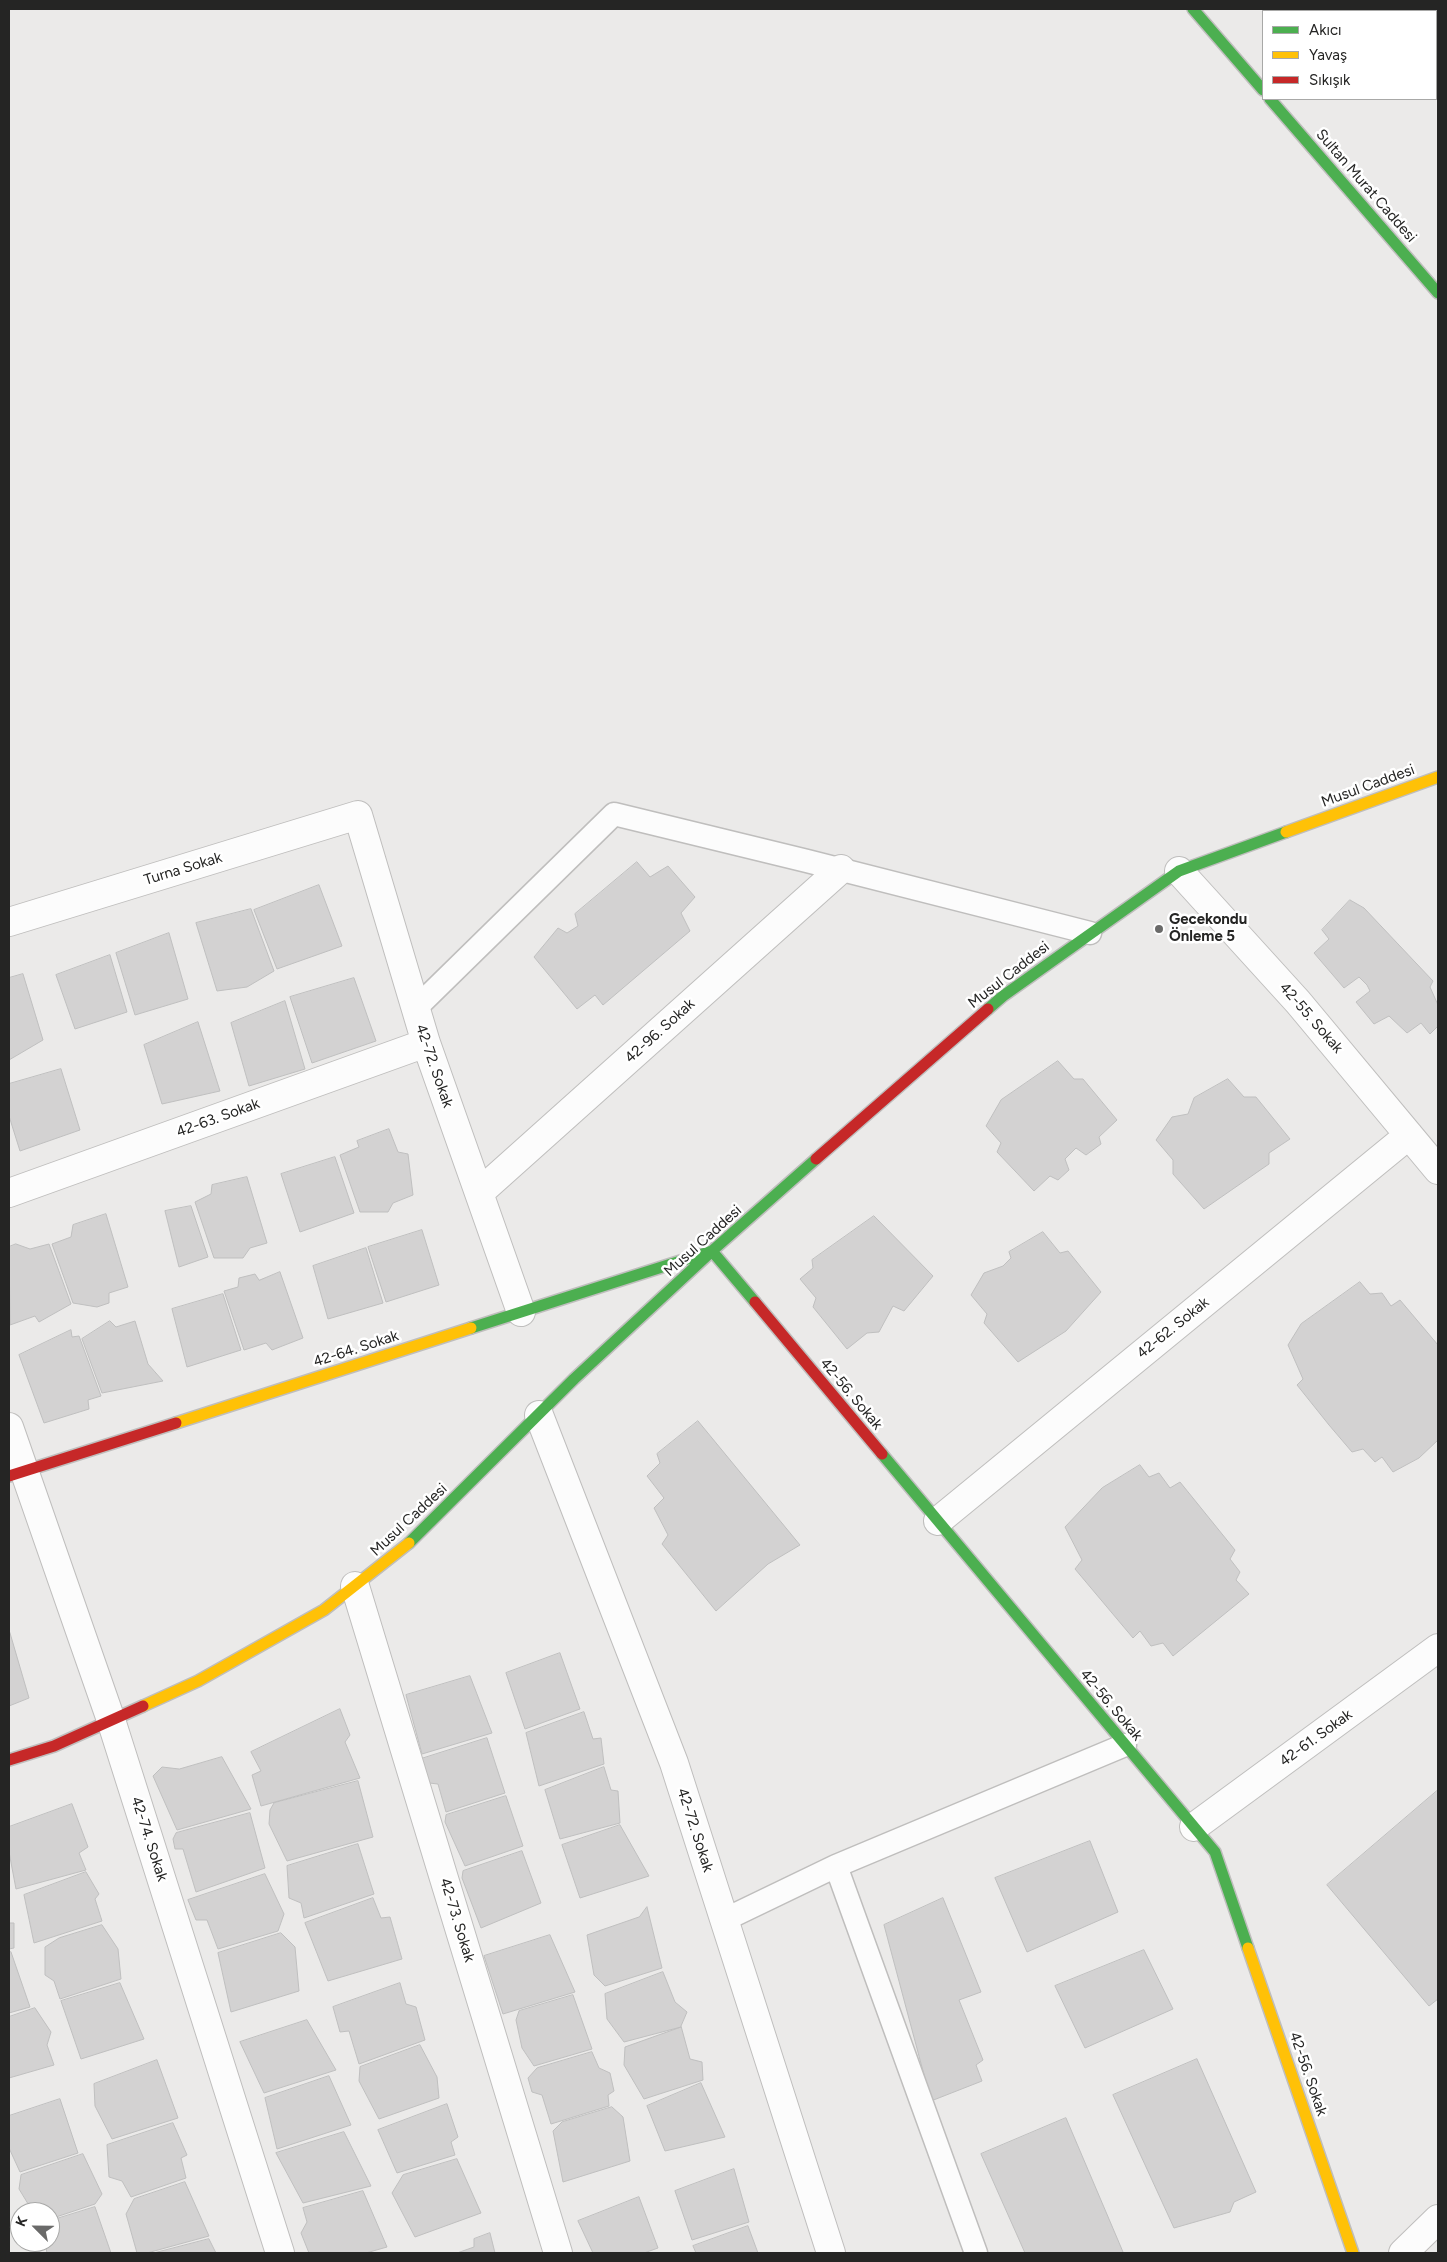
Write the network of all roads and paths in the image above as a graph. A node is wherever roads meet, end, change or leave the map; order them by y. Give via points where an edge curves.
1 (1193, 9) edge
2 (1262, 89) edge
3 (1271, 100) edge
4 (1438, 294) edge
5 (1438, 777) edge
6 (358, 816) joint
7 (841, 869) junction
8 (1179, 871) junction
9 (9, 922) edge
10 (1090, 933) junction
11 (415, 1010) junction
12 (426, 1043) junction
13 (1409, 1135) junction
14 (1438, 1170) edge
15 (9, 1193) edge
16 (479, 1193) junction
17 (712, 1251) junction
18 (521, 1312) junction
19 (539, 1415) junction
20 (9, 1427) edge
21 (16, 1474) edge
22 (938, 1521) junction
23 (355, 1586) junction
24 (1438, 1648) edge
25 (111, 1720) junction
26 (1125, 1745) junction
27 (9, 1760) edge
28 (1194, 1827) junction
29 (836, 1866) junction
30 (724, 1920) junction
31 (1438, 2219) edge
32 (280, 2253) edge
33 (558, 2253) edge
34 (831, 2253) edge
35 (976, 2253) edge
36 (1353, 2253) edge
37 (1403, 2253) edge

1 - 2 street
3 - 4 street, Sultan Murat Caddesi
5 - 8 street, Musul Caddesi
6 - 9 street, Turna Sokak
6 - 11 street, 42-72. Sokak
7 - 10 lane
7 - 11 lane via 614,814
7 - 16 street, 42-96. Sokak
8 - 10 street, Musul Caddesi
8 - 13 street, 42-55. Sokak via 1298,1002
10 - 17 street, Musul Caddesi via 1003,996
11 - 12 street, 42-72. Sokak
12 - 15 street, 42-63. Sokak
12 - 16 street, 42-72. Sokak
13 - 14 street, 42-55. Sokak
13 - 22 street, 42-62. Sokak
16 - 18 street, 42-72. Sokak
17 - 18 street, 42-64. Sokak
17 - 19 street, Musul Caddesi
17 - 22 street, 42-56. Sokak
18 - 21 street, 42-64. Sokak
19 - 23 street, Musul Caddesi via 401,1551
19 - 30 street, 42-72. Sokak via 674,1763
20 - 21 street, 42-74. Sokak
21 - 25 street, 42-74. Sokak
22 - 26 street, 42-56. Sokak
23 - 25 street, Musul Caddesi via 324,1610 198,1681
23 - 33 street, 42-73. Sokak
24 - 28 street, 42-61. Sokak
25 - 27 street, Musul Caddesi via 54,1746
25 - 32 street, 42-74. Sokak
26 - 28 street, 42-56. Sokak
26 - 29 lane
28 - 36 street, 42-56. Sokak via 1215,1852
29 - 30 lane
29 - 35 lane
30 - 34 street, 42-72. Sokak
31 - 37 street

